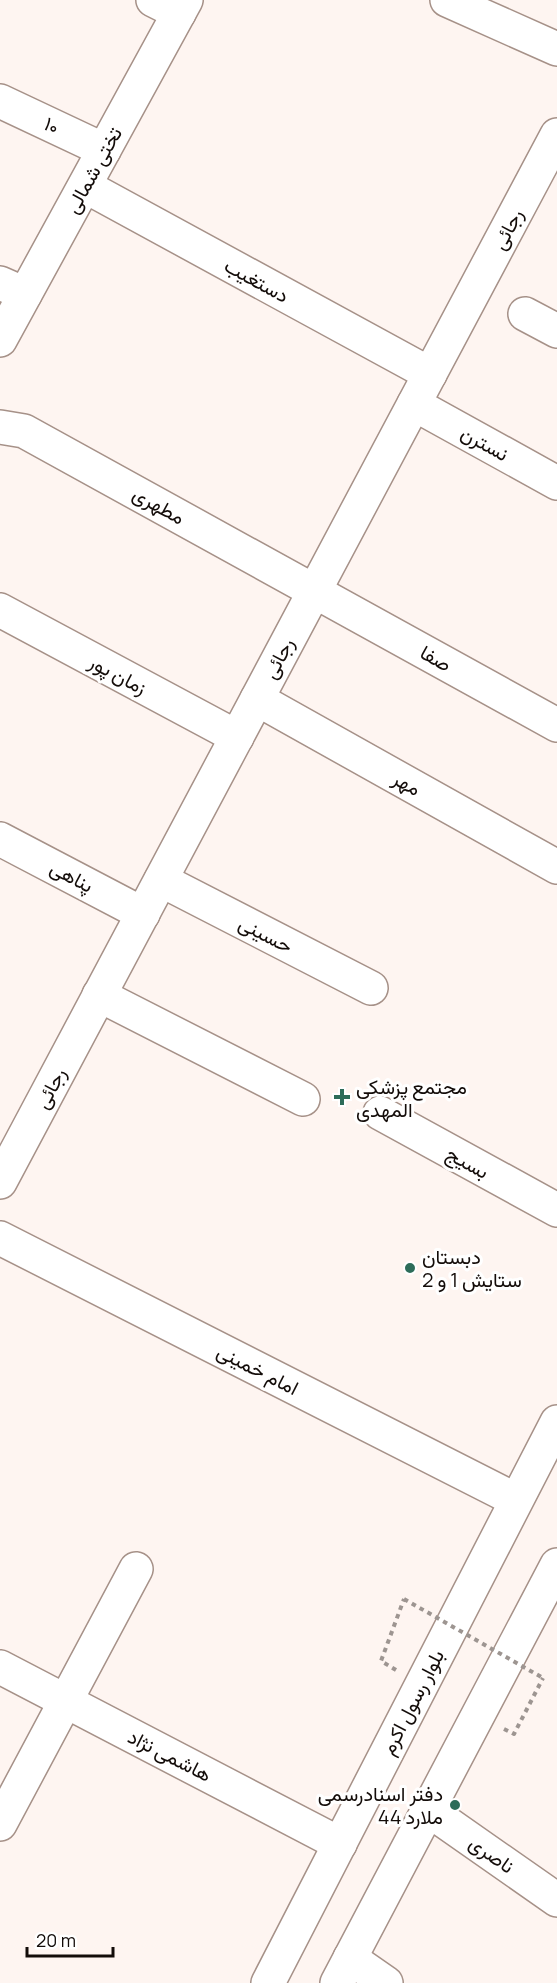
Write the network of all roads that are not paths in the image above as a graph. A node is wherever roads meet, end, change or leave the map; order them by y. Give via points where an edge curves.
1 (447, 0) edge
2 (173, 4) edge
3 (553, 37) edge
4 (0, 101) edge
5 (557, 135) edge
6 (104, 150) junction
7 (85, 186) junction
8 (13, 289) edge
9 (525, 314) dead end
10 (557, 331) edge
11 (0, 340) edge
12 (430, 374) junction
13 (414, 404) junction
14 (0, 427) edge
15 (557, 483) edge
16 (314, 591) junction
17 (0, 610) edge
18 (257, 699) junction
19 (557, 725) edge
20 (237, 737) junction
21 (0, 839) edge
22 (557, 867) edge
23 (161, 880) junction
24 (143, 914) junction
25 (371, 988) dead end
26 (99, 995) junction
27 (303, 1099) dead end
28 (380, 1113) dead end
29 (0, 1182) edge
30 (557, 1210) edge
31 (0, 1238) edge
32 (557, 1422) edge
33 (516, 1500) junction
34 (136, 1569) dead end
35 (552, 1585) edge
36 (0, 1667) edge
37 (65, 1701) junction
38 (427, 1809) junction
39 (0, 1824) edge
40 (340, 1844) junction
41 (557, 1900) edge
42 (344, 1971) edge
43 (268, 1983) edge
44 (386, 1983) edge

1 - 3 street
2 - 6 street, تختی شمالی
4 - 6 street, ۱۰
5 - 12 street, رجائی
6 - 7 street, تختی شمالی
7 - 8 street, تختی شمالی
7 - 12 street, دستغیب
8 - 11 street, تختی شمالی
9 - 10 street
12 - 13 street, رجائی
13 - 15 street, نسترن
13 - 16 street, رجائی
14 - 16 street, مطهری via 24,430
16 - 18 street, رجائی
16 - 19 street, صفا
17 - 20 street, زمان پور
18 - 20 street, رجائی
18 - 22 street, مهر
20 - 23 street, رجائی
21 - 24 street, پناهی
23 - 24 street, رجائی
23 - 25 street, حسینی
24 - 26 street, رجائی
26 - 27 street
26 - 29 street, رجائی
28 - 30 street, بسیج
31 - 33 street, امام خمینی
32 - 33 street, بلوار رسول اکرم
33 - 40 street, بلوار رسول اکرم
34 - 37 street
35 - 38 street
36 - 37 street, هاشمی نژاد
37 - 39 street
37 - 40 street, هاشمی نژاد
38 - 41 street, ناصری
38 - 42 street
40 - 43 street, بلوار رسول اکرم
42 - 44 street

